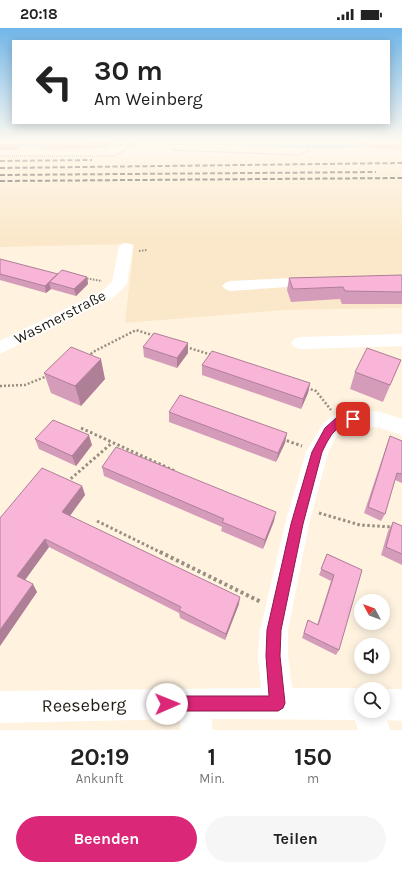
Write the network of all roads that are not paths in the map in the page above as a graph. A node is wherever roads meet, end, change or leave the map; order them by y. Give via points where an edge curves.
1 (126, 247) dead end
2 (326, 282) edge
3 (230, 286) dead end
4 (402, 340) edge
5 (300, 343) dead end
6 (0, 348) edge
7 (402, 428) edge
8 (278, 703) junction
9 (354, 704) edge
10 (390, 704) edge
11 (402, 705) edge
12 (0, 707) edge
13 (196, 716) edge
14 (370, 718) edge
15 (374, 730) edge

1 - 6 street, Wasmerstraße via 119,284 108,294
2 - 3 street
4 - 5 street
7 - 8 street via 381,420 366,418 340,421 328,431 317,452 301,508 274,630 273,656
8 - 9 street, Reeseberg
8 - 13 street, Reeseberg
10 - 11 street
12 - 13 street, Reeseberg
14 - 15 street

